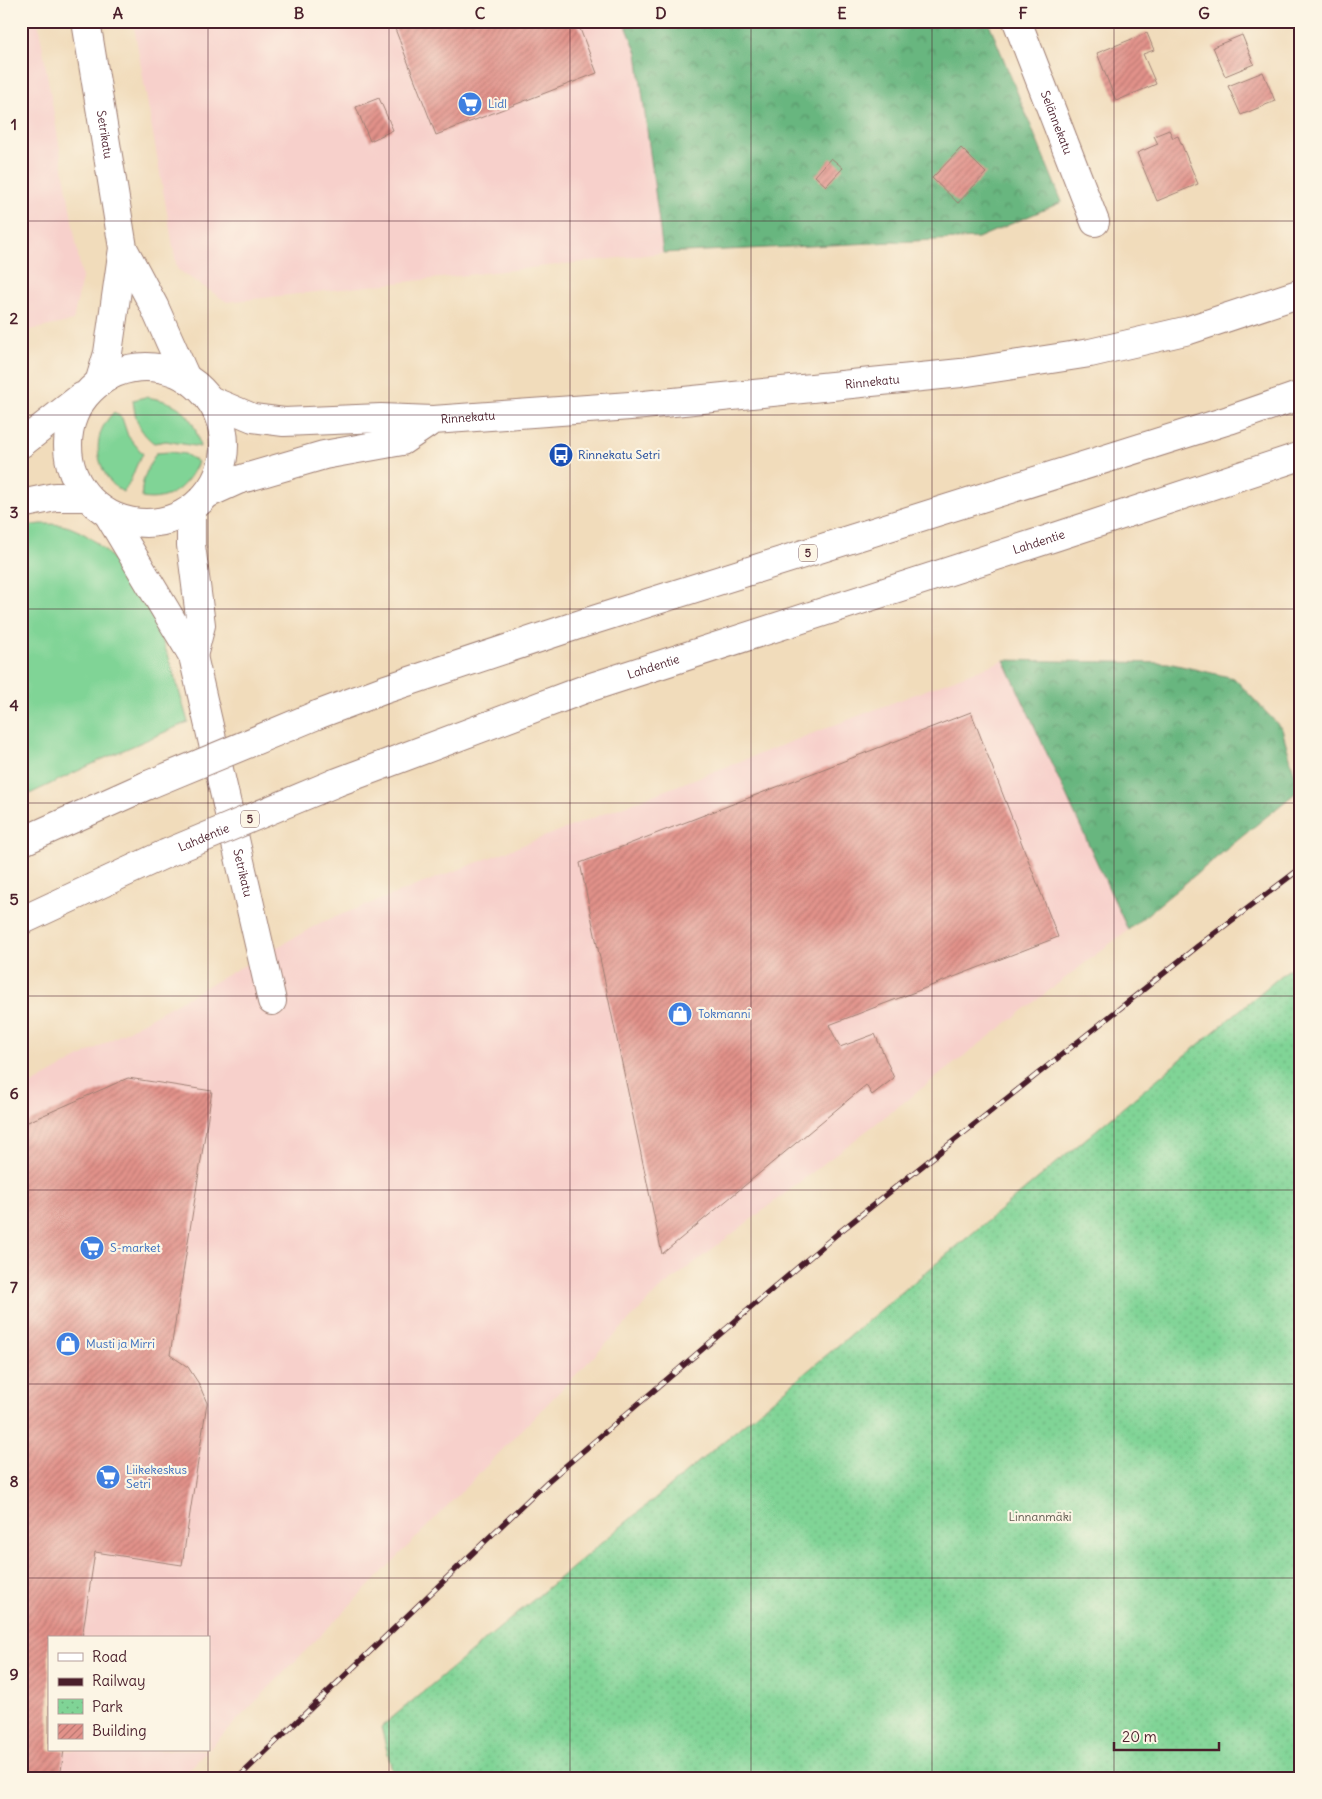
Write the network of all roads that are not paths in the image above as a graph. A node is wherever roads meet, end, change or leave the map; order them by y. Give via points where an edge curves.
1 (86, 21) edge
2 (1018, 21) edge
3 (1095, 222) dead end
4 (123, 248) junction
5 (1301, 293) edge
6 (186, 378) junction
7 (95, 386) junction
8 (1301, 396) edge
9 (210, 400) junction
10 (433, 420) junction
11 (21, 444) edge
12 (1301, 456) edge
13 (87, 497) junction
14 (199, 502) junction
15 (21, 504) edge
16 (108, 514) junction
17 (194, 656) junction
18 (21, 842) edge
19 (21, 921) edge
20 (272, 1001) dead end

1 - 4 main road, Setrikatu
2 - 3 main road, Selännekatu
4 - 6 main road, Setrikatu via 154,306
4 - 7 main road, Setrikatu via 108,353
5 - 10 main road, Rinnekatu via 1189,330 1090,353 961,373 644,405
6 - 7 main road via 151,366 115,373
6 - 9 main road
7 - 11 main road
7 - 13 main road via 79,406 71,424 68,443 76,481
8 - 18 main road, 5, bridge via 386,689 148,785
9 - 10 main road, Rinnekatu via 253,418 284,422 381,418
9 - 14 main road via 220,417 224,458 218,477
10 - 14 main road, Rinnekatu via 402,441 324,456 238,480
12 - 19 main road, Lahdentie / 5, bridge via 585,689 335,783 165,854
13 - 15 main road via 55,497
13 - 16 main road
14 - 16 main road via 172,519 150,523 128,522
14 - 17 main road, Setrikatu via 191,545 202,625
16 - 17 main road, Setrikatu
17 - 20 main road, Setrikatu

